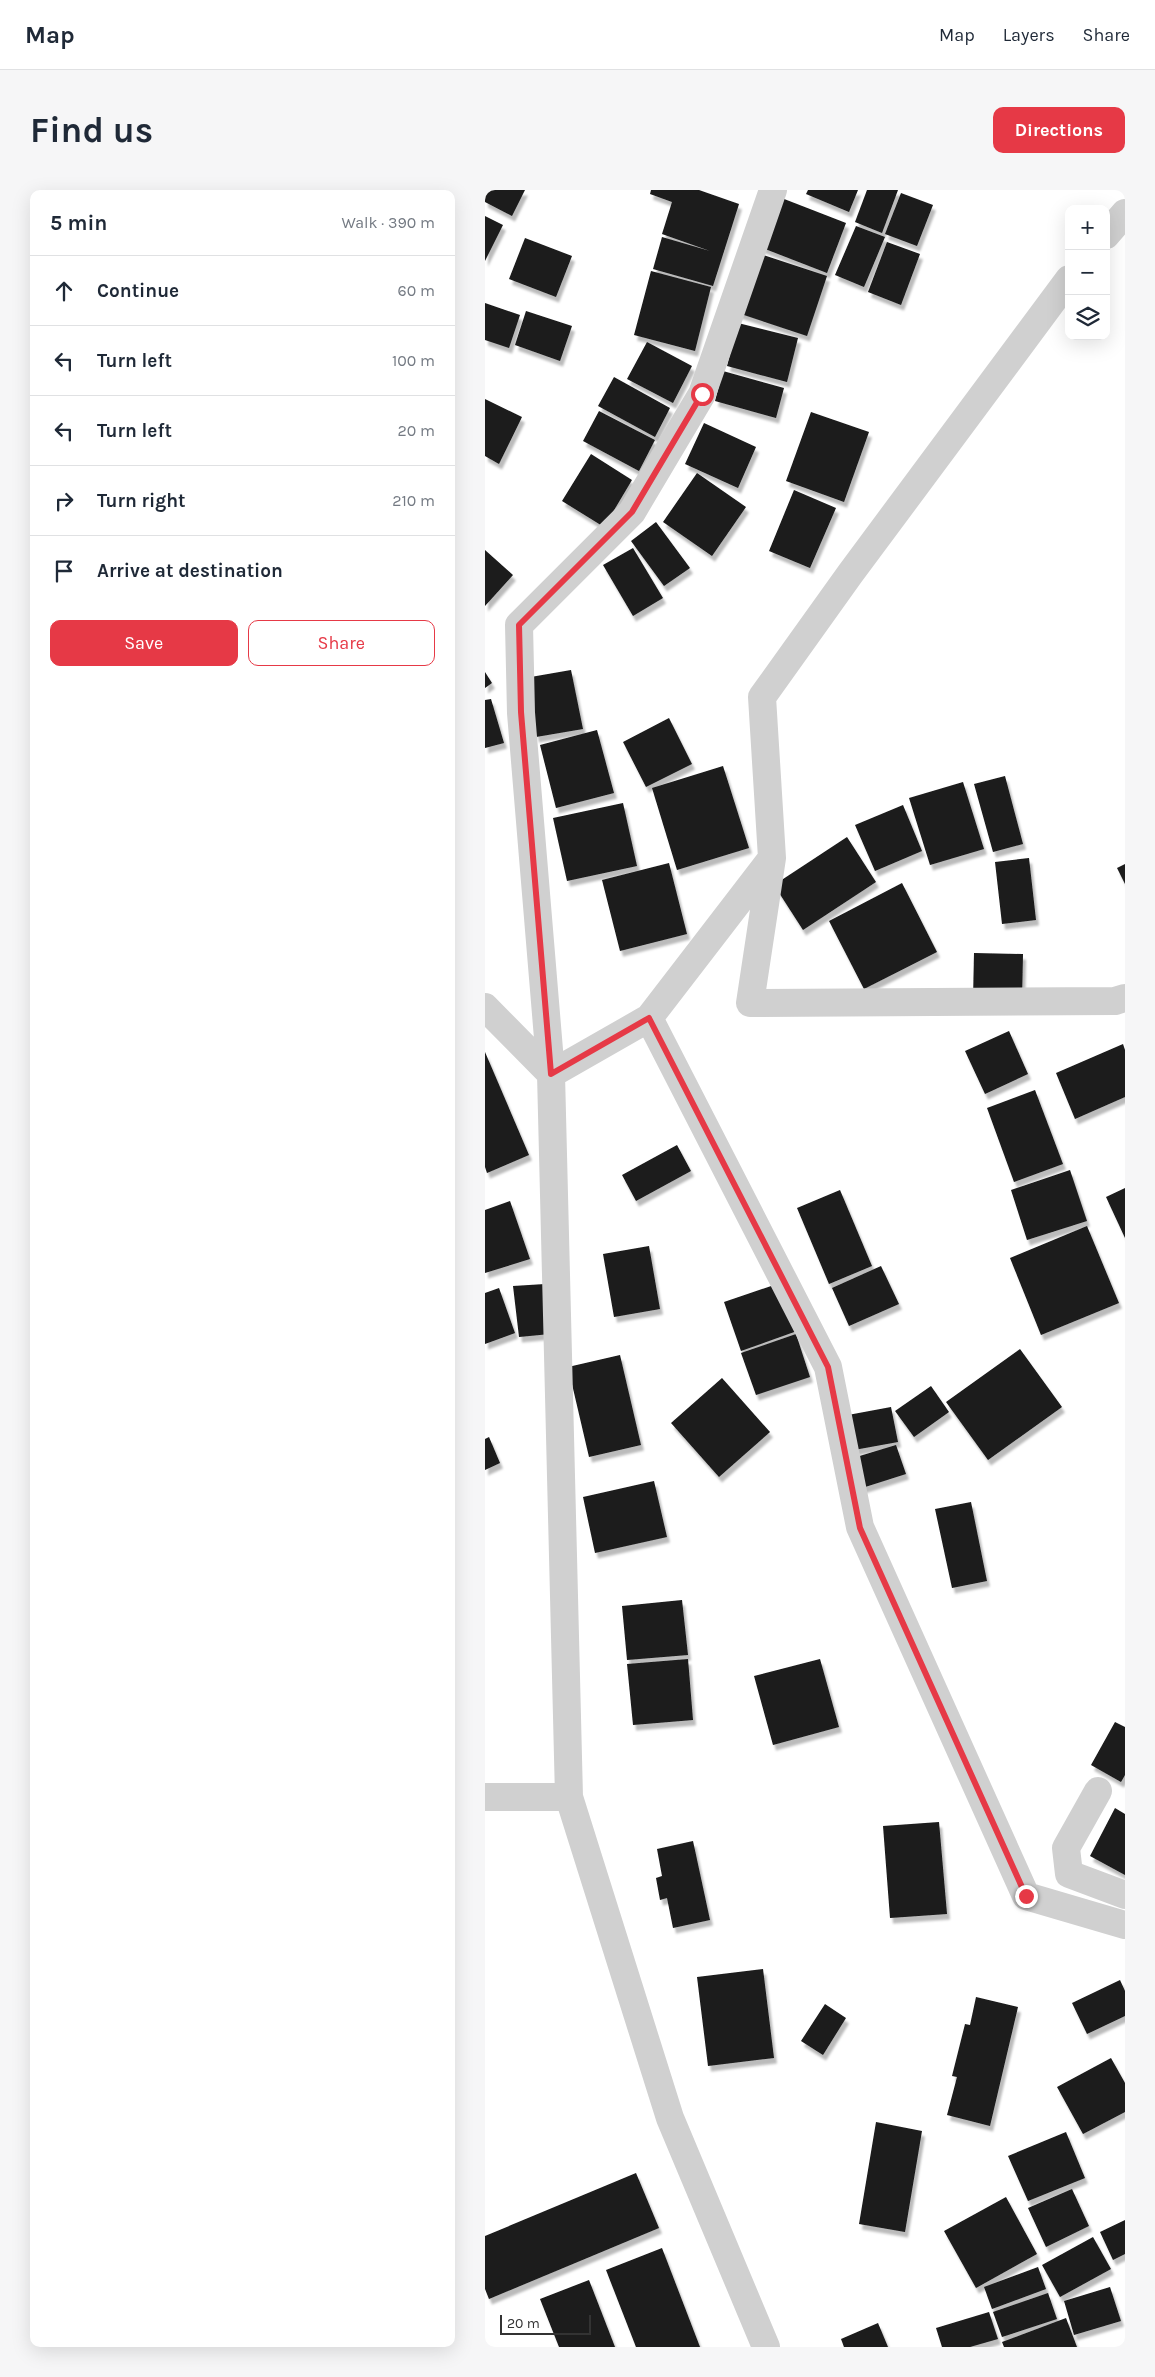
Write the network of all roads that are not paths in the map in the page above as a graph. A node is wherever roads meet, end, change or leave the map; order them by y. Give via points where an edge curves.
1 (773, 190) edge
2 (1125, 213) edge
3 (1110, 230) edge
4 (1065, 284) edge
5 (772, 858) junction
6 (1125, 998) edge
7 (485, 1006) edge
8 (649, 1018) junction
9 (551, 1074) junction
10 (1098, 1791) dead end
11 (485, 1797) edge
12 (569, 1797) junction
13 (1125, 1895) edge
14 (1125, 1925) edge
15 (766, 2347) edge

1 - 9 street via 702,394 632,512 519,625 521,712
2 - 3 street
4 - 5 street via 762,697
5 - 6 street via 750,1003 1115,1001
5 - 8 street
7 - 9 street
8 - 9 street
8 - 14 street via 828,1367 860,1528 1026,1896
9 - 12 street
10 - 13 street via 1066,1848 1069,1874
11 - 12 street
12 - 15 street via 670,2118

